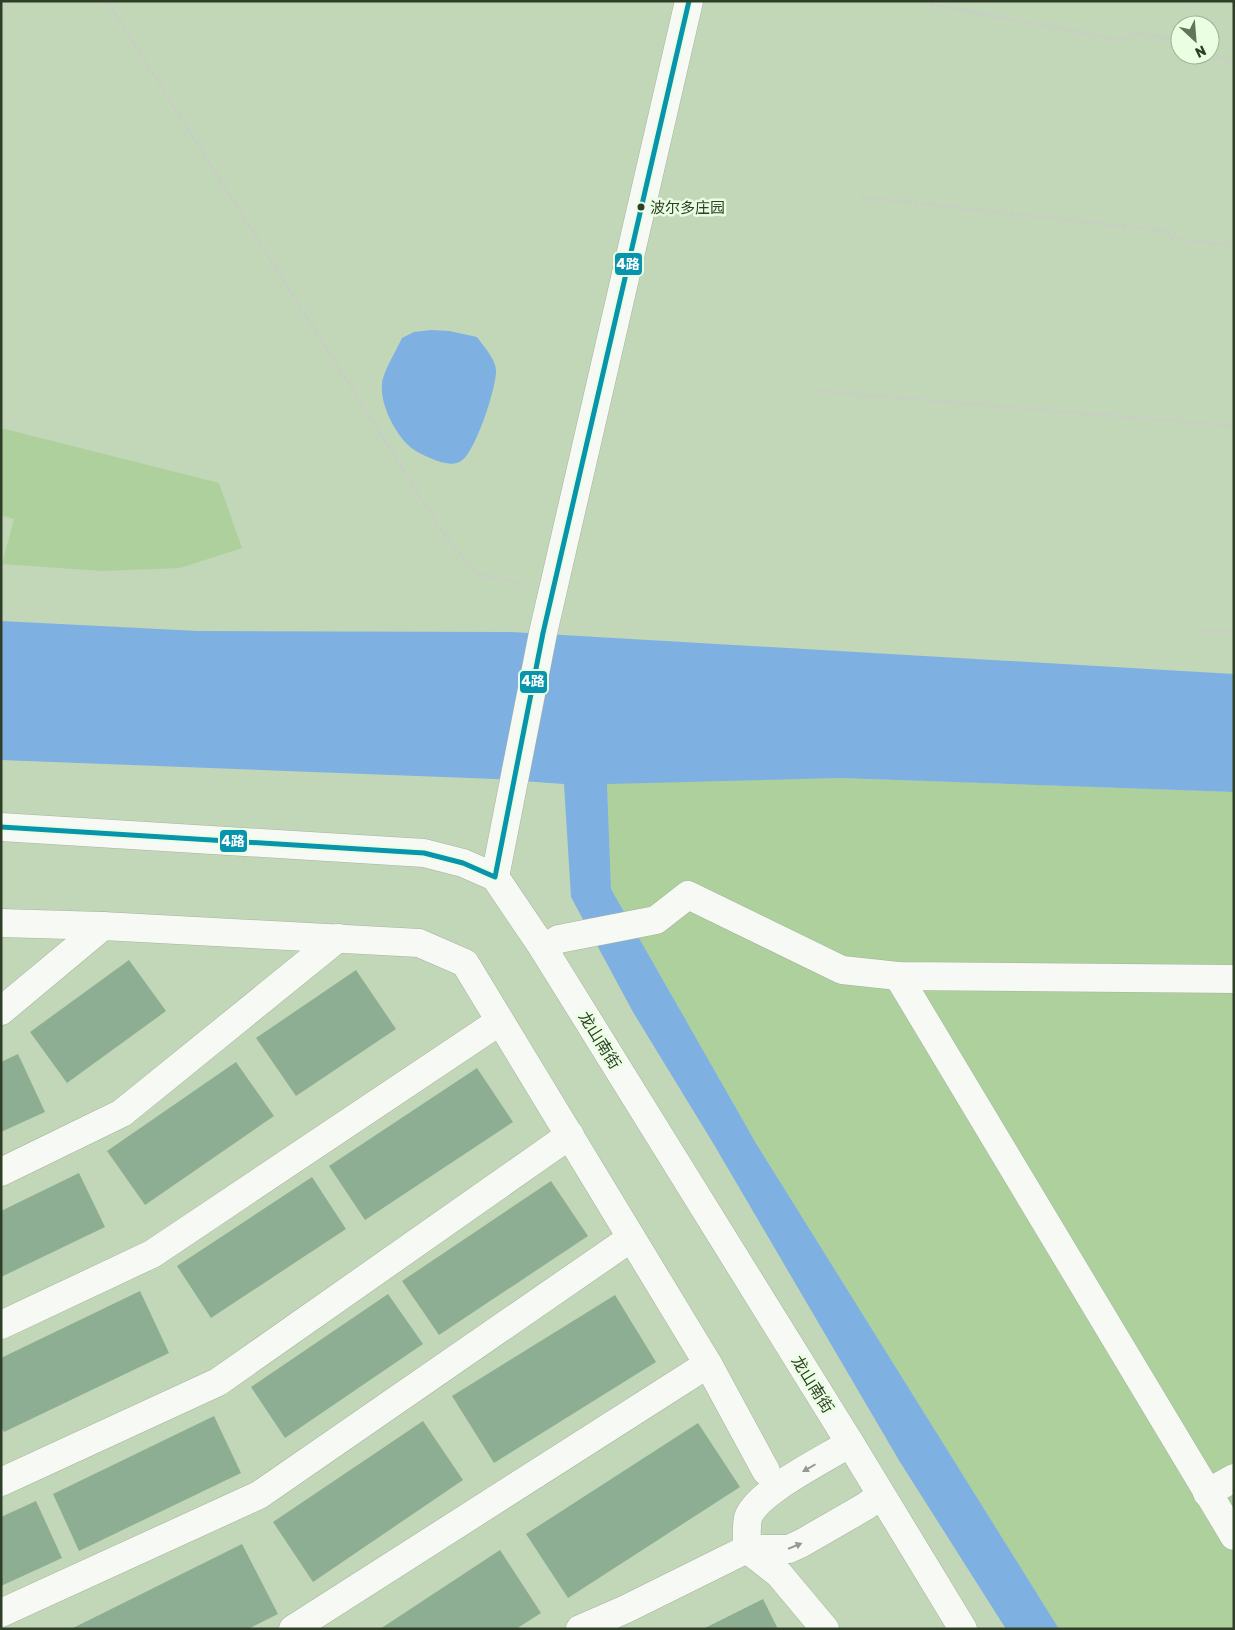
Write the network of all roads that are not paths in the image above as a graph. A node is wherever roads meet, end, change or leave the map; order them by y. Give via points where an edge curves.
1 (689, 1) edge
2 (1, 827) edge
3 (495, 877) junction
4 (1, 923) edge
5 (102, 926) junction
6 (338, 938) junction
7 (543, 948) junction
8 (898, 976) junction
9 (1234, 979) edge
10 (1, 1011) edge
11 (500, 1021) junction
12 (570, 1135) junction
13 (1, 1172) edge
14 (631, 1238) junction
15 (1, 1325) edge
16 (708, 1364) junction
17 (850, 1443) junction
18 (766, 1471) dead end
19 (1234, 1478) edge
20 (1, 1482) edge
21 (1207, 1493) junction
22 (881, 1495) junction
23 (1234, 1536) edge
24 (747, 1549) junction
25 (1, 1613) edge
26 (293, 1629) edge
27 (580, 1629) edge
28 (825, 1629) edge
29 (963, 1629) edge

1 - 3 street via 543,634
2 - 3 street via 424,853 463,863
3 - 7 street, 龙山南街
4 - 5 street
5 - 6 street
5 - 10 street
6 - 11 street via 418,943 465,963
6 - 13 street via 122,1113
7 - 8 street via 559,939 656,920 688,895 842,970
7 - 17 street, 龙山南街
8 - 9 street
8 - 21 street
11 - 12 street
11 - 15 street via 152,1254
12 - 14 street
12 - 20 street via 218,1382
14 - 16 street
14 - 25 street via 259,1495
16 - 18 street
16 - 26 street
17 - 22 street, 龙山南街
17 -> 24 street via 759,1502 748,1518
19 - 21 street
21 - 23 street
24 -> 22 street via 789,1549
22 - 29 street, 龙山南街
24 - 27 street
24 - 28 street via 779,1574

